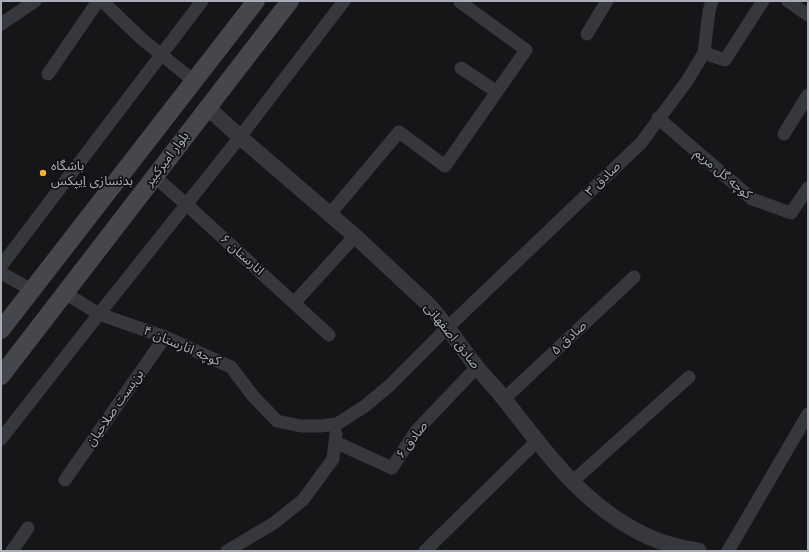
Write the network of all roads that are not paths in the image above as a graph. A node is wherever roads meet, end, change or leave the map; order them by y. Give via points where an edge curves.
1 (35, 1) edge
2 (98, 1) edge
3 (202, 1) edge
4 (256, 1) edge
5 (290, 1) edge
6 (344, 1) edge
7 (607, 1) edge
8 (712, 1) edge
9 (763, 1) edge
10 (788, 1) edge
11 (460, 2) dead end
12 (110, 5) edge
13 (808, 15) edge
14 (1, 24) edge
15 (586, 34) dead end
16 (704, 53) junction
17 (160, 54) junction
18 (461, 68) dead end
19 (48, 74) dead end
20 (194, 82) junction
21 (497, 92) junction
22 (808, 95) edge
23 (207, 107) junction
24 (658, 118) junction
25 (784, 134) dead end
26 (240, 137) junction
27 (154, 176) junction
28 (808, 188) edge
29 (187, 205) junction
30 (330, 214) junction
31 (355, 236) junction
32 (1, 266) edge
33 (1, 274) edge
34 (634, 277) dead end
35 (32, 290) junction
36 (65, 293) junction
37 (294, 303) junction
38 (99, 314) junction
39 (447, 328) junction
40 (1, 330) edge
41 (329, 335) dead end
42 (165, 337) junction
43 (477, 367) junction
44 (1, 376) edge
45 (689, 377) dead end
46 (504, 399) junction
47 (808, 414) edge
48 (336, 424) junction
49 (1, 440) edge
50 (335, 442) junction
51 (536, 442) junction
52 (65, 480) dead end
53 (572, 482) junction
54 (28, 528) dead end
55 (12, 551) edge
56 (227, 551) edge
57 (425, 551) edge
58 (699, 551) edge
59 (728, 551) edge

1 - 14 street
2 - 19 street
3 - 17 street
4 - 20 main road, بلوار امیرکبیر
5 - 23 main road, بلوار امیرکبیر
6 - 26 street
7 - 15 street
8 - 16 street, صادق ۳
9 - 16 street via 725,60
10 - 13 street
11 - 21 street via 526,50
12 - 17 street
16 - 24 street, صادق ۳
17 - 20 street
17 - 32 street
18 - 21 street
20 - 35 main road, بلوار امیرکبیر
21 - 30 street via 445,166 399,132
22 - 25 street
23 - 26 street, صادق اصفهانی
23 - 27 main road, بلوار امیرکبیر
24 - 28 street, کوچه گل مریم via 752,199 792,213
24 - 39 street, صادق ۳ via 640,143
26 - 29 street
26 - 30 street, صادق اصفهانی
27 - 29 street, انارستان ۶
27 - 36 main road, بلوار امیرکبیر
29 - 37 street, انارستان ۶
29 - 38 street
30 - 31 street, صادق اصفهانی
31 - 37 street
31 - 39 street, صادق اصفهانی via 429,305
33 - 35 street
34 - 46 street, صادق ۵
35 - 40 main road, بلوار امیرکبیر
36 - 38 street, کوچه انارستان ۴
36 - 44 main road, بلوار امیرکبیر
37 - 41 street, انارستان ۶
38 - 42 street, کوچه انارستان ۴
38 - 49 street
39 - 43 street, صادق اصفهانی
39 - 48 street, صادق ۳ via 389,386 365,406
42 - 48 street, کوچه انارستان ۴ via 231,366 253,396 277,421 301,426
42 - 52 street, بن‌بست صلاحیان
43 - 46 street, صادق اصفهانی
43 - 50 street, صادق ۶ via 416,431 392,468
45 - 53 street
46 - 51 street, صادق اصفهانی
47 - 59 street
48 - 50 street
50 - 56 street via 333,459 303,500 274,523
51 - 53 street, صادق اصفهانی
51 - 57 street
53 - 58 street, صادق اصفهانی via 606,512 635,530 669,545
54 - 55 street

